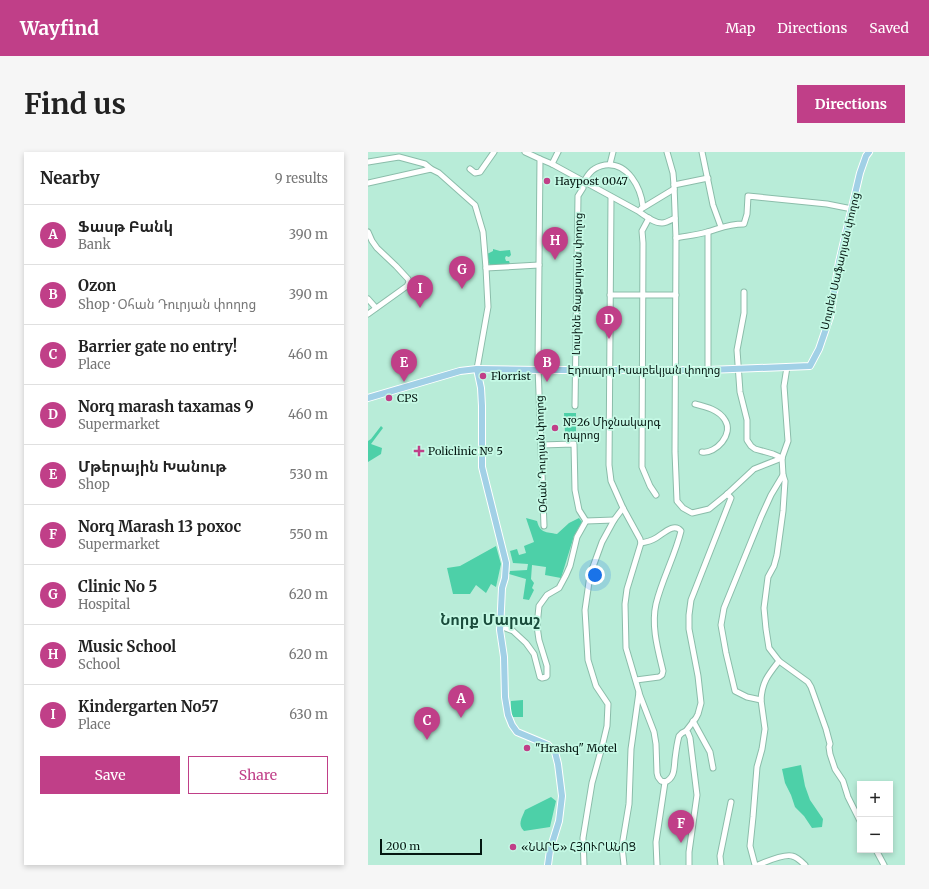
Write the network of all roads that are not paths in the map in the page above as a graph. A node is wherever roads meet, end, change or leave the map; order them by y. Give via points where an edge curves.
1 (494, 152) edge
2 (525, 152) edge
3 (558, 152) edge
4 (613, 152) edge
5 (667, 152) edge
6 (702, 152) edge
7 (867, 153) edge
8 (540, 158) junction
9 (368, 162) edge
10 (552, 164) junction
11 (610, 164) junction
12 (431, 169) junction
13 (470, 169) dead end
14 (708, 178) junction
15 (368, 183) edge
16 (583, 185) junction
17 (674, 187) junction
18 (611, 197) junction
19 (643, 208) junction
20 (852, 209) junction
21 (638, 211) junction
22 (649, 218) junction
23 (675, 218) junction
24 (721, 227) junction
25 (368, 232) edge
26 (708, 232) junction
27 (676, 238) junction
28 (539, 265) junction
29 (486, 268) junction
30 (744, 292) dead end
31 (610, 295) junction
32 (642, 295) junction
33 (676, 295) junction
34 (368, 299) edge
35 (376, 308) junction
36 (368, 314) edge
37 (787, 367) junction
38 (477, 369) junction
39 (740, 369) junction
40 (538, 370) junction
41 (576, 370) junction
42 (609, 370) junction
43 (643, 370) junction
44 (676, 370) junction
45 (708, 370) junction
46 (368, 398) edge
47 (696, 404) dead end
48 (575, 406) dead end
49 (541, 445) junction
50 (702, 452) dead end
51 (782, 458) junction
52 (783, 475) junction
53 (656, 494) dead end
54 (727, 494) junction
55 (623, 508) junction
56 (614, 520) junction
57 (586, 521) junction
58 (544, 526) dead end
59 (641, 543) junction
60 (500, 626) junction
61 (543, 652) junction
62 (534, 654) junction
63 (779, 661) junction
64 (636, 680) junction
65 (639, 692) junction
66 (760, 700) junction
67 (693, 722) junction
68 (686, 731) junction
69 (713, 768) dead end
70 (665, 782) junction
71 (731, 802) dead end
72 (858, 817) edge
73 (878, 853) edge
74 (548, 865) edge
75 (584, 865) edge
76 (624, 865) edge
77 (657, 865) edge
78 (689, 865) edge
79 (721, 865) edge
80 (755, 865) edge
81 (758, 865) edge
82 (805, 865) edge
83 (884, 865) edge

1 - 13 street via 480,172 475,173
2 - 8 street
3 - 10 street
4 - 11 street
5 - 17 street
6 - 14 street
7 - 20 main road, Սուրեն Սաֆարյան փողոց
8 - 10 street
8 - 28 street, Օհան Դուրյան փողոց
9 - 12 street via 399,157 425,164
10 - 16 street
11 - 16 street via 594,169 588,174
11 - 19 street via 627,172 640,192
12 - 15 street
12 - 29 street via 439,173 474,205 483,232
14 - 17 street
14 - 24 street via 713,205
16 - 18 street
16 - 41 street, Լուսինե Զաքարյան փողոց via 578,196
17 - 19 street
17 - 23 street
18 - 21 street
18 - 31 street
19 - 21 street
20 - 24 street via 748,196 744,224
20 - 37 main road, Սուրեն Սաֆարյան փողոց via 839,262 830,317 819,349 810,366
21 - 22 street
22 - 23 street via 664,223
22 - 32 street via 642,231
23 - 27 street
24 - 26 street
25 - 35 street via 377,248 409,282
26 - 27 street
26 - 45 street
27 - 33 street
28 - 29 street
28 - 40 street, Օհան Դուրյան փողոց
29 - 38 street via 488,307
30 - 39 street via 744,313 737,350
31 - 32 street
31 - 42 street
32 - 33 street
32 - 43 street
33 - 44 street
34 - 35 street
35 - 36 street
37 - 39 main road, Էդուարդ Իսաբեկյան փողոց
37 - 51 street via 784,386 788,441
38 - 40 main road, Էդուարդ Իսաբեկյան փողոց
38 - 46 main road, Էդուարդ Իսաբեկյան փողոց via 460,371
38 - 60 main road via 482,406 482,467 506,563
39 - 45 main road, Էդուարդ Իսաբեկյան փողոց
39 - 51 street via 740,392 748,420 747,440 755,449
40 - 41 main road, Էդուարդ Իսաբեկյան փողոց
40 - 49 street, Օհան Դուրյան փողոց
41 - 42 main road, Էդուարդ Իսաբեկյան փողոց
41 - 48 street, Լուսինե Զաքարյան փողոց
42 - 43 main road, Էդուարդ Իսաբեկյան փողոց
42 - 55 street via 609,465 611,481
43 - 44 main road, Էդուարդ Իսաբեկյան փողոց
43 - 53 street via 642,467
44 - 45 main road, Էդուարդ Իսաբեկյան փողոց
44 - 54 street via 677,501 692,513 709,509
47 - 50 street via 715,410 728,425 726,435 719,446 711,451
49 - 57 street via 574,444 575,490 579,510
49 - 58 street, Օհան Դուրյան փողոց
51 - 52 street
51 - 54 street via 754,469
52 - 63 street via 783,511 777,556 768,577 764,608 769,648
52 - 66 street via 761,517 724,608 721,625 735,690 747,697
54 - 67 street via 731,498 691,600 689,629 701,703
55 - 56 street
55 - 59 street
56 - 57 street
56 - 75 street via 602,542 590,575 585,610 588,660 596,686 608,704 607,726 592,783 583,838
57 - 61 street via 577,537 570,566 559,588 547,595 539,606 537,626
59 - 64 street via 625,604 626,648
59 - 64 street via 670,528 680,529 681,532 656,606 655,631 663,671 659,677
60 - 62 street via 513,631
60 - 74 main road via 509,718 517,732 548,745 555,752 558,764 562,796 559,821
61 - 62 street
61 - 62 street via 547,666 547,676 544,678 540,676
63 - 66 street via 765,679
63 - 72 street via 811,686 826,729 835,769 843,781
64 - 65 street
65 - 70 street via 654,732 658,775 661,781
65 - 76 street via 631,749 629,804 622,846
66 - 80 street via 765,729 757,767 750,846
67 - 68 street
67 - 69 street via 710,752
68 - 70 street via 679,737 672,777
68 - 78 street via 690,738 697,795
70 - 77 street via 656,842
71 - 79 street via 720,856
73 - 83 street
81 - 82 street via 791,855

